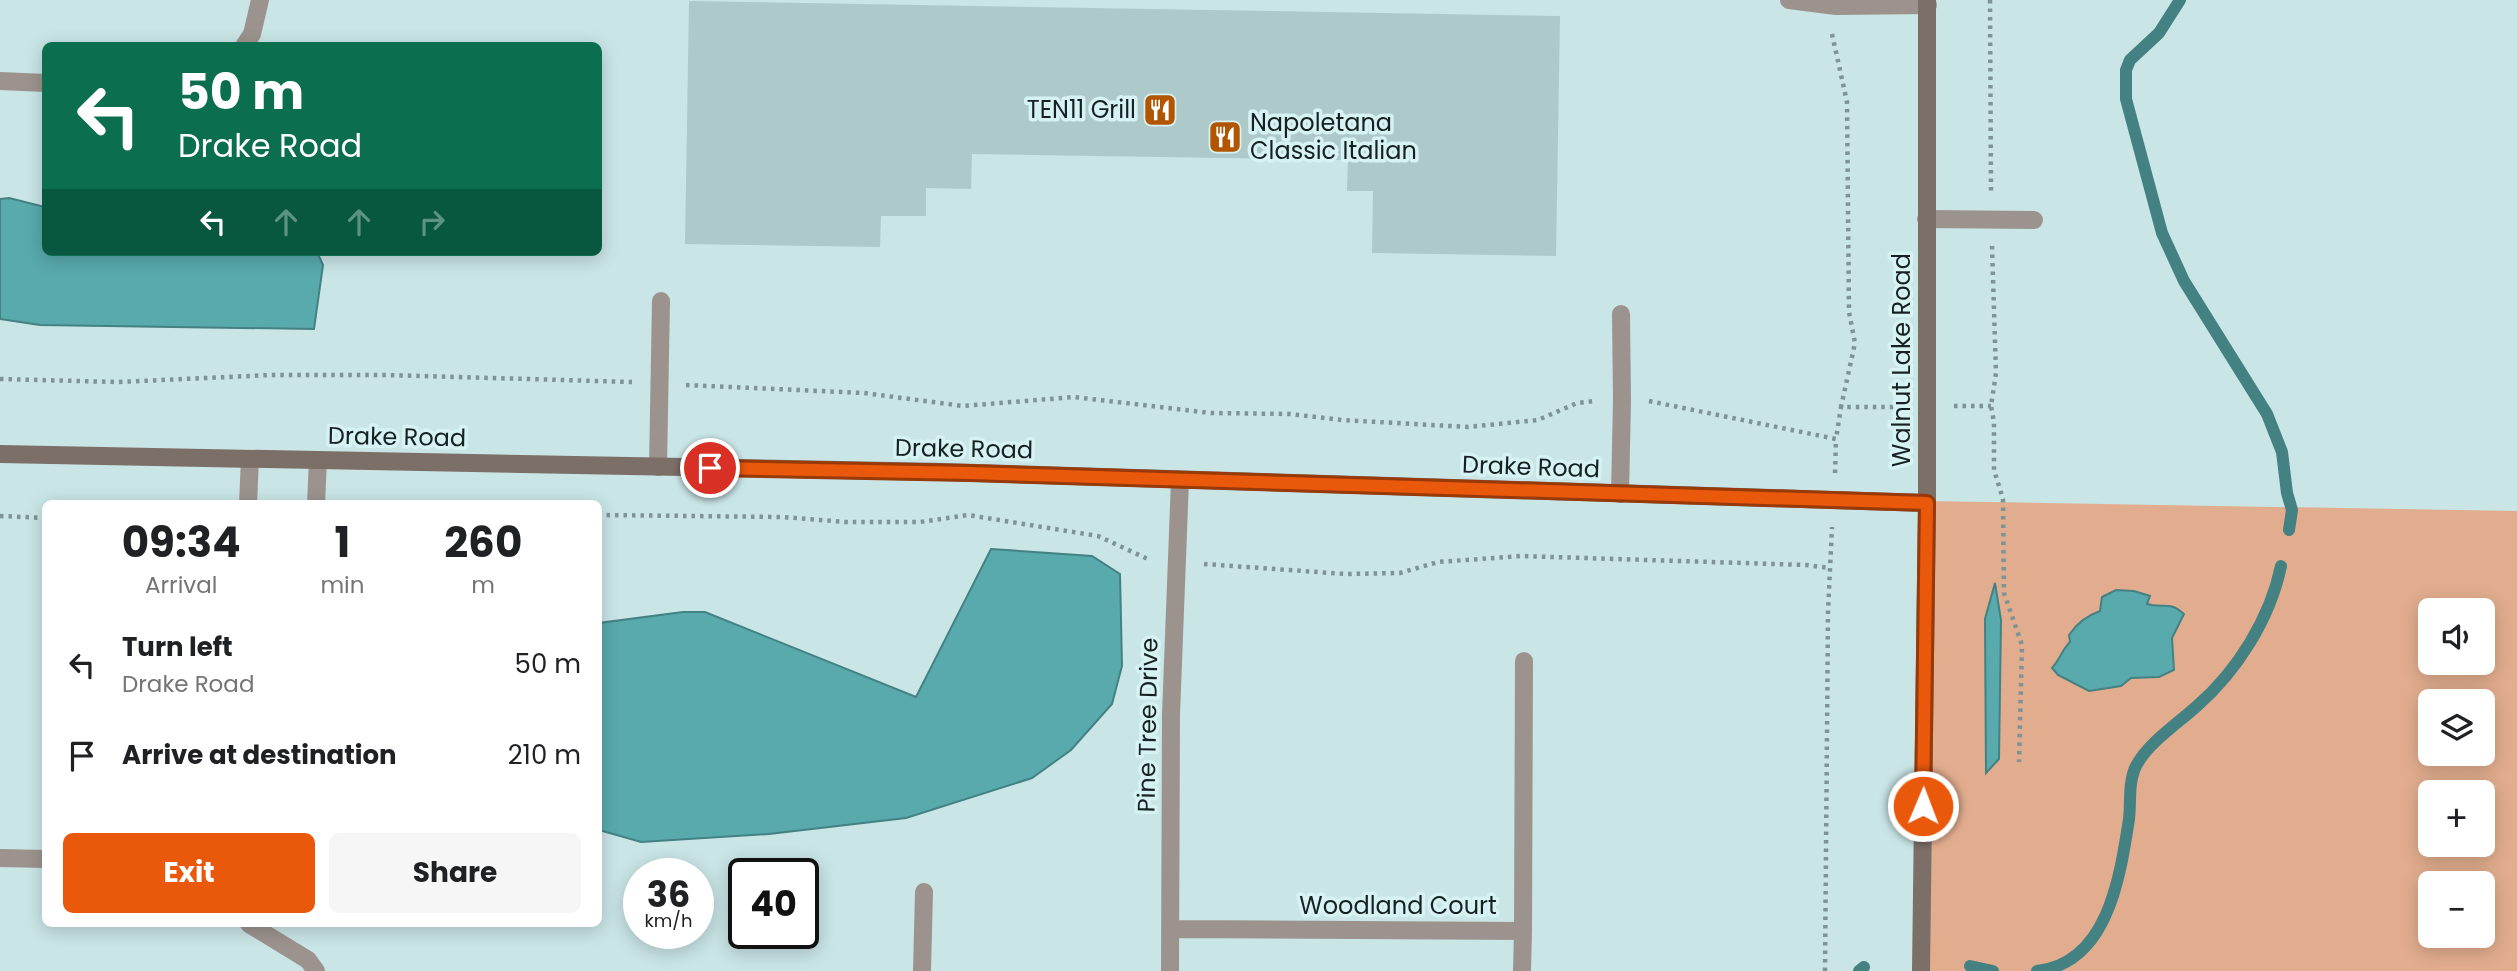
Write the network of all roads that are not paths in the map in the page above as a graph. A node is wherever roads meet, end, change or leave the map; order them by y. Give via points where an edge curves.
1 (260, 0) edge
2 (1789, 0) edge
3 (1927, 2) edge
4 (247, 42) edge
5 (0, 81) edge
6 (42, 83) edge
7 (1926, 219) junction
8 (2034, 220) dead end
9 (661, 301) dead end
10 (1621, 314) dead end
11 (0, 454) edge
12 (250, 459) junction
13 (317, 460) junction
14 (658, 467) junction
15 (1180, 480) junction
16 (1620, 494) junction
17 (248, 500) edge
18 (316, 500) edge
19 (1927, 503) junction
20 (1524, 661) dead end
21 (0, 858) edge
22 (42, 859) edge
23 (924, 892) dead end
24 (254, 927) edge
25 (1171, 929) junction
26 (1523, 931) junction
27 (316, 971) edge
28 (922, 971) edge
29 (1170, 971) edge
30 (1522, 971) edge
31 (1921, 971) edge

1 - 4 street
2 - 3 street via 1836,6
3 - 7 street, Walnut Lake Road
5 - 6 street
7 - 8 street
7 - 19 street, Walnut Lake Road
9 - 14 street
10 - 16 street
11 - 12 street, Drake Road
12 - 13 street, Drake Road
12 - 17 street
13 - 14 street, Drake Road
13 - 18 street
14 - 15 street, Drake Road
15 - 16 street, Drake Road
15 - 25 street, Pine Tree Drive via 1171,715
16 - 19 street, Drake Road
19 - 31 street, Walnut Lake Road
20 - 26 street, Woodland Court
21 - 22 street
23 - 28 street
24 - 27 street via 308,960
25 - 26 street, Woodland Court
25 - 29 street, Pine Tree Drive
26 - 30 street

